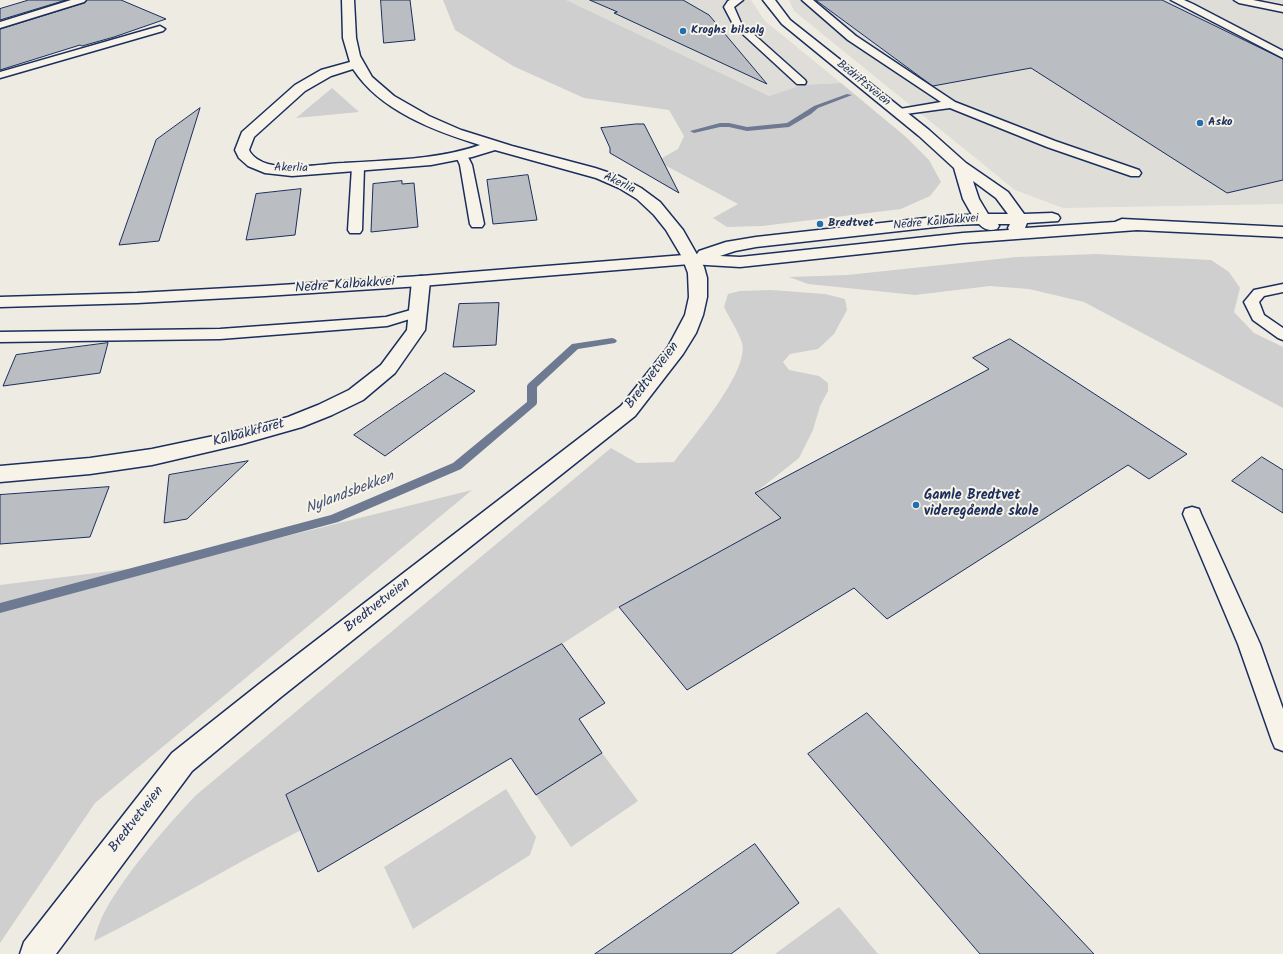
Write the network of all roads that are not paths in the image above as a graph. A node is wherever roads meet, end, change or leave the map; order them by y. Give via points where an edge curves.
1 (81, 0) edge
2 (348, 0) edge
3 (738, 0) edge
4 (769, 0) edge
5 (807, 0) edge
6 (1176, 0) edge
7 (1239, 0) edge
8 (1283, 9) edge
9 (0, 25) edge
10 (160, 29) dead end
11 (1283, 55) edge
12 (357, 64) junction
13 (0, 75) edge
14 (801, 82) dead end
15 (951, 104) junction
16 (898, 112) junction
17 (495, 146) junction
18 (462, 156) junction
19 (961, 166) junction
20 (358, 167) junction
21 (1135, 173) dead end
22 (1019, 218) junction
23 (982, 219) junction
24 (477, 224) dead end
25 (1136, 225) junction
26 (355, 230) dead end
27 (1283, 232) edge
28 (1010, 234) junction
29 (690, 259) junction
30 (422, 281) junction
31 (1283, 288) edge
32 (0, 302) edge
33 (418, 312) junction
34 (1283, 335) edge
35 (0, 337) edge
36 (0, 474) edge
37 (1192, 514) dead end
38 (1283, 740) edge
39 (36, 954) edge

1 - 9 lane
2 - 12 street, Akerlia via 350,50
3 - 14 lane via 729,7 737,24
4 - 16 street, Bedriftsveien via 786,22
5 - 15 lane via 852,38
6 - 11 lane via 1216,18
7 - 8 lane
10 - 13 lane
12 - 17 street, Akerlia via 374,86 402,107 436,124
12 - 20 street, Akerlia via 326,73 300,88 247,135 242,150 253,163 273,170
15 - 16 lane
15 - 21 lane via 1051,144
16 - 19 street, Bedriftsveien
17 - 18 street, Akerlia
17 - 29 street, Akerlia via 593,172 635,190 662,212 686,247
18 - 20 street, Akerlia
18 - 24 lane
19 - 22 street, Bedriftsveien via 1002,195
19 - 23 street via 968,195
20 - 26 lane
22 - 23 street, Nedre Kalbakkvei
22 - 25 street, Nedre Kalbakkvei via 1084,219
22 - 28 street via 1018,227
23 - 28 street
23 - 29 street, Nedre Kalbakkvei via 901,225 756,242 732,246
25 - 27 street, Nedre Kalbakkvei
25 - 28 street, Nedre Kalbakkvei
28 - 29 street, Nedre Kalbakkvei via 740,262
29 - 30 street, Nedre Kalbakkvei
29 - 39 street, Bredtvetveien via 697,276 698,288 697,304 690,327 667,362 628,411 182,762
30 - 32 street, Nedre Kalbakkvei via 137,298
30 - 33 street, Kalbakkfaret
31 - 34 lane via 1259,292 1251,302 1258,317
33 - 35 lane via 387,321 220,334
33 - 36 street, Kalbakkfaret via 416,330 388,369 356,394 295,422 152,457 90,466
37 - 38 lane via 1249,644

